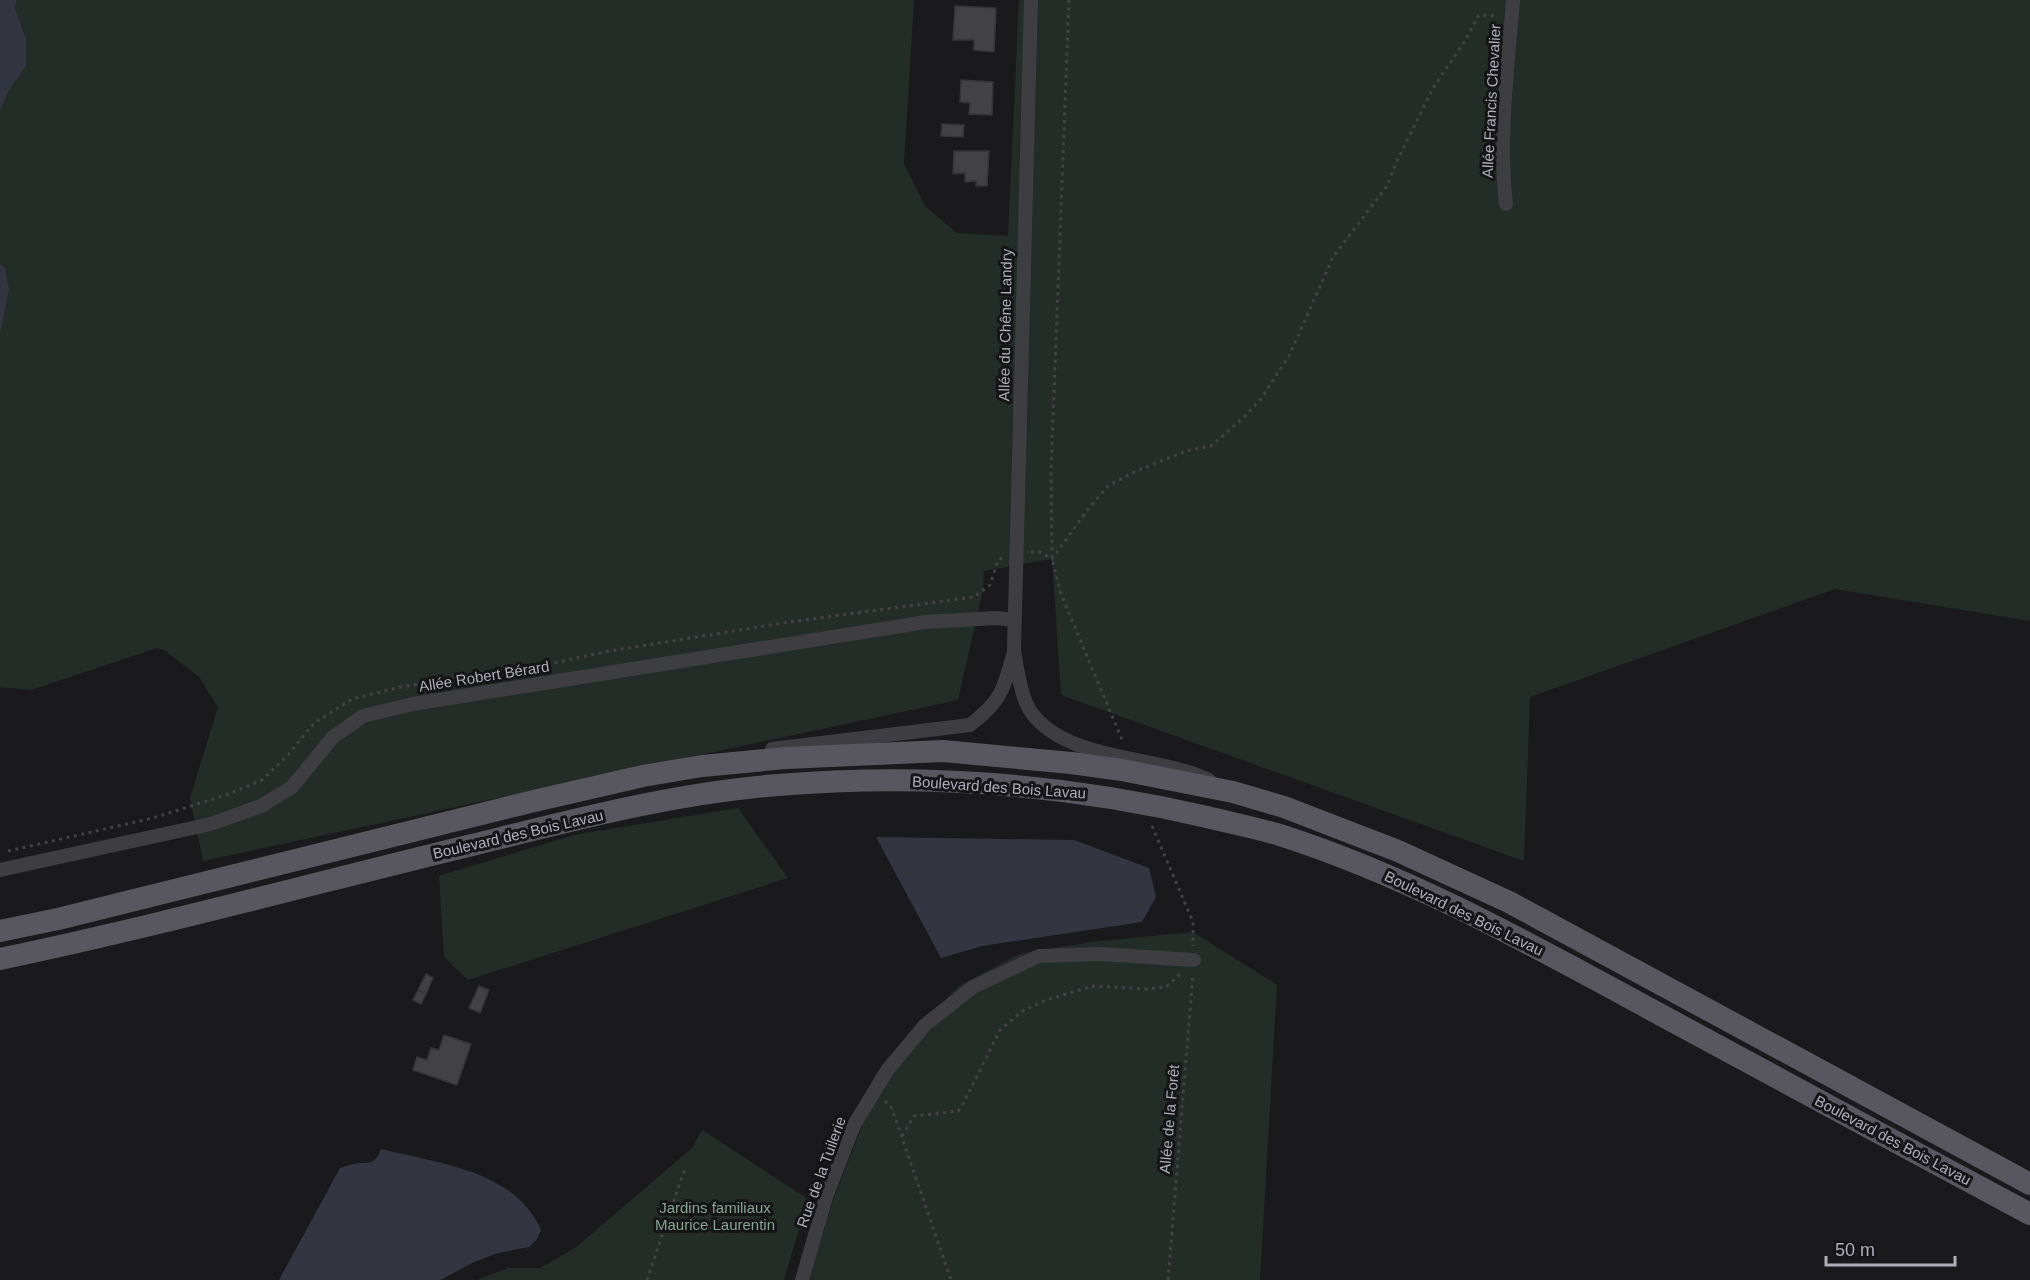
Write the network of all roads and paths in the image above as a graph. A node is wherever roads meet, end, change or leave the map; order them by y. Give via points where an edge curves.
1 (1031, 0) edge
2 (1069, 0) edge
3 (1514, 0) edge
4 (1512, 17) junction
5 (1506, 204) dead end
6 (1016, 552) junction
7 (1052, 559) junction
8 (1015, 620) junction
9 (1014, 650) junction
10 (1126, 750) dead end
11 (702, 766) junction
12 (1233, 792) junction
13 (1150, 821) dead end
14 (0, 870) edge
15 (0, 931) edge
16 (0, 959) edge
17 (1194, 960) junction
18 (875, 1092) junction
19 (902, 1136) junction
20 (685, 1168) dead end
21 (2030, 1184) edge
22 (2030, 1214) edge
23 (646, 1280) edge
24 (802, 1280) edge
25 (951, 1280) edge
26 (1168, 1280) edge

1 - 6 street, Allée du Chêne Landry
2 - 7 path via 1051,471
3 - 4 street, Allée Francis Chevalier
4 - 5 street, Allée Francis Chevalier via 1502,175
4 - 7 path via 1479,15 1432,88 1387,186 1333,257 1290,354 1261,399 1210,446 1175,456 1108,486
6 - 7 path via 1040,552
6 - 8 street, Allée du Chêne Landry
7 - 10 path via 1061,594
8 - 9 street, Allée du Chêne Landry
8 - 14 street, Allée Robert Bérard via 926,622 413,704 363,716 333,737 292,787 261,806 211,824
9 - 11 street, Allée du Chêne Landry via 1000,697 970,725 747,751
9 - 12 street, Allée du Chêne Landry via 1030,711 1046,728 1081,747 1191,772
11 - 12 main road, Boulevard des Bois Lavau via 943,751 1112,769
11 - 15 main road, Boulevard des Bois Lavau via 534,801 58,920
12 - 21 main road, Boulevard des Bois Lavau via 1284,807 1398,851 1500,897
13 - 17 path, Allée de la Forêt via 1192,922
16 - 22 main road, Boulevard des Bois Lavau via 662,801 776,785 876,780 948,780 1075,791 1276,834 1442,899
17 - 18 street, Rue de la Tuilerie via 1101,954 1039,956 973,987 925,1025 888,1069
17 - 19 path via 1166,987 1092,986 1021,1012 1000,1030 961,1108 914,1116
17 - 26 path, Allée de la Forêt
18 - 19 path via 891,1107
18 - 24 street, Rue de la Tuilerie via 854,1125 826,1197
19 - 25 path
20 - 23 path

